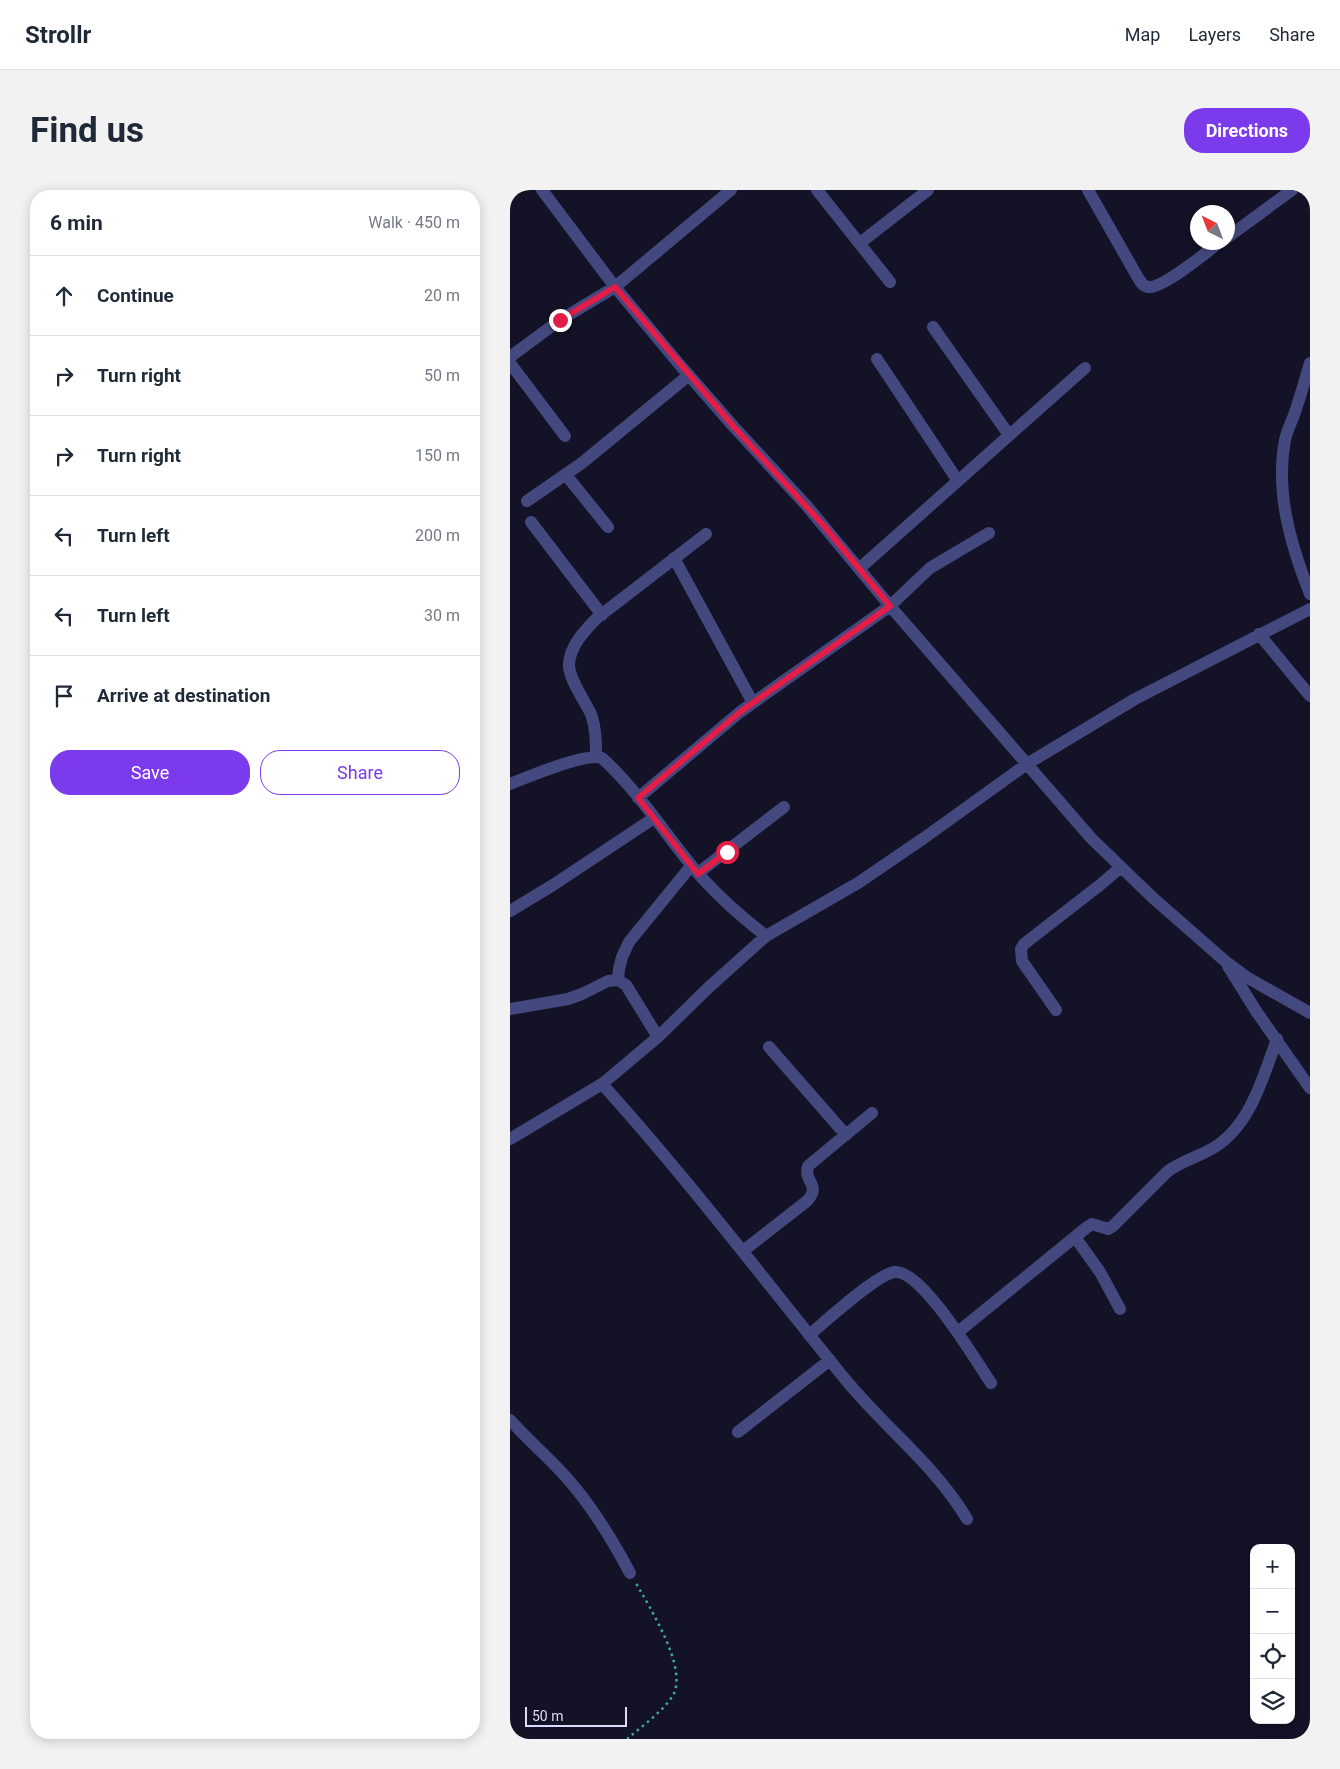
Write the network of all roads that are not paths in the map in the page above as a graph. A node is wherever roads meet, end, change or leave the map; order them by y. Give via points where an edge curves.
1 (542, 190) edge
2 (731, 190) edge
3 (817, 190) edge
4 (928, 190) edge
5 (1088, 190) edge
6 (1292, 190) edge
7 (1235, 232) edge
8 (860, 243) junction
9 (1209, 250) edge
10 (890, 282) dead end
11 (615, 287) junction
12 (933, 327) dead end
13 (510, 357) edge
14 (877, 359) dead end
15 (510, 363) edge
16 (1310, 363) edge
17 (1085, 368) dead end
18 (689, 375) junction
19 (1009, 435) junction
20 (565, 436) dead end
21 (566, 475) junction
22 (958, 481) junction
23 (527, 501) dead end
24 (532, 522) dead end
25 (608, 527) dead end
26 (706, 534) dead end
27 (989, 534) dead end
28 (674, 558) junction
29 (860, 568) junction
30 (1310, 594) edge
31 (890, 606) junction
32 (1310, 609) edge
33 (602, 615) junction
34 (1259, 634) junction
35 (1310, 696) edge
36 (753, 704) junction
37 (596, 756) junction
38 (1027, 764) junction
39 (510, 784) edge
40 (638, 798) junction
41 (784, 807) dead end
42 (654, 818) junction
43 (1121, 867) junction
44 (695, 870) junction
45 (510, 911) edge
46 (766, 936) junction
47 (1225, 961) junction
48 (618, 980) junction
49 (510, 1009) edge
50 (1056, 1010) dead end
51 (1310, 1013) edge
52 (658, 1037) junction
53 (1277, 1039) junction
54 (769, 1047) dead end
55 (602, 1084) junction
56 (1310, 1088) edge
57 (872, 1113) dead end
58 (846, 1135) junction
59 (510, 1139) edge
60 (1075, 1237) junction
61 (743, 1251) junction
62 (1120, 1309) dead end
63 (958, 1332) junction
64 (809, 1335) junction
65 (830, 1360) junction
66 (990, 1383) dead end
67 (510, 1420) edge
68 (738, 1432) dead end
69 (967, 1519) dead end
70 (630, 1573) road end

1 - 11 street
2 - 11 street
3 - 8 street
4 - 8 street
5 - 9 street via 1141,284 1148,287 1158,285
6 - 7 street
8 - 10 street
11 - 13 street via 560,320
11 - 18 street
12 - 19 street
14 - 22 street
15 - 20 street
16 - 30 street via 1282,458 1285,512
17 - 19 street
18 - 21 street
18 - 29 street
19 - 22 street
21 - 23 street
21 - 25 street
22 - 29 street
24 - 33 street
26 - 28 street
27 - 31 street via 930,568
28 - 33 street
28 - 36 street
29 - 31 street
31 - 36 street
31 - 38 street
32 - 34 street
33 - 37 street via 576,644 569,664 570,673 591,715
34 - 35 street
34 - 38 street via 1135,700
36 - 40 street
37 - 39 street
37 - 40 street via 609,765
38 - 43 street via 1091,838
38 - 46 street via 858,883
40 - 42 street
41 - 44 street
42 - 44 street
42 - 45 street
43 - 47 street
43 - 50 street via 1021,949 1022,961
44 - 46 street
44 - 48 street via 629,942 618,969
46 - 52 street
47 - 51 street
47 - 53 street
48 - 49 street via 608,981 568,999
48 - 52 street via 626,985
52 - 55 street
53 - 56 street
53 - 60 street via 1246,1114 1228,1136 1215,1147 1167,1172 1113,1226 1108,1229 1092,1224
54 - 58 street
55 - 59 street
55 - 61 street
57 - 58 street
58 - 61 street via 808,1166 807,1176 814,1190 807,1202
60 - 62 street via 1100,1272
60 - 63 street
61 - 64 street
63 - 64 street via 916,1281 896,1272 878,1279
63 - 66 street
64 - 65 street
65 - 68 street
65 - 69 street via 862,1400 925,1462
67 - 70 street via 587,1502

